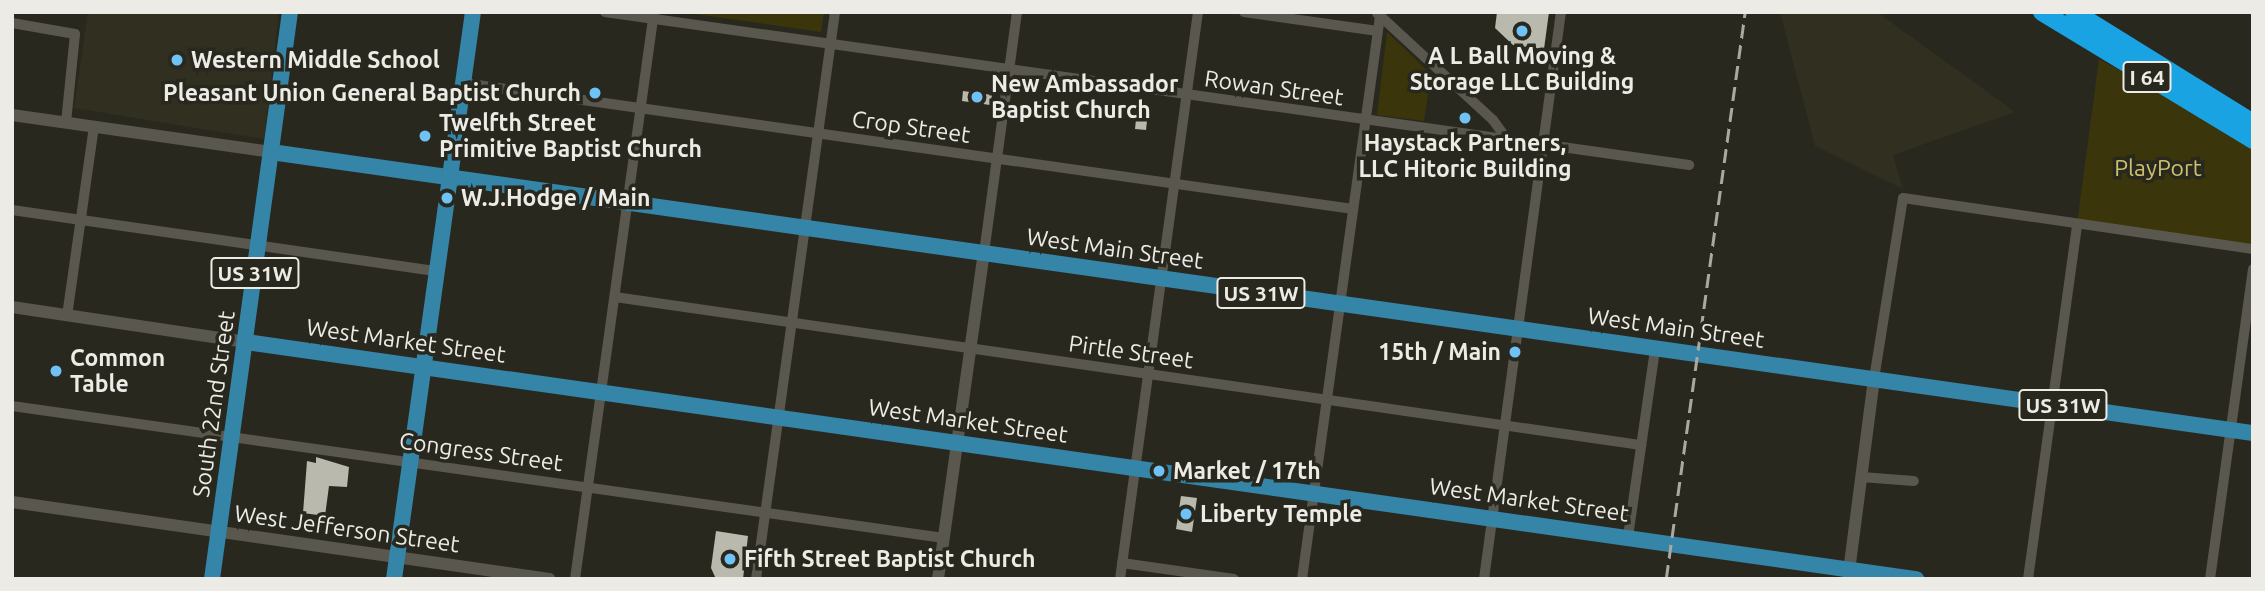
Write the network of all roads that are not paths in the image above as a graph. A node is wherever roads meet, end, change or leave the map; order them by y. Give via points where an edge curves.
1 (290, 12) edge
2 (473, 12) edge
3 (605, 12) edge
4 (835, 12) edge
5 (1017, 12) edge
6 (1198, 12) edge
7 (1244, 12) edge
8 (1562, 12) edge
9 (2042, 12) edge
10 (2074, 12) edge
11 (1378, 14) edge
12 (654, 16) edge
13 (12, 23) edge
14 (1378, 31) junction
15 (831, 44) junction
16 (1009, 69) junction
17 (463, 83) junction
18 (1187, 95) junction
19 (641, 108) junction
20 (12, 115) edge
21 (1364, 120) junction
22 (2253, 121) edge
23 (66, 123) junction
24 (94, 127) junction
25 (819, 133) junction
26 (1507, 139) junction
27 (2253, 140) edge
28 (1543, 145) junction
29 (271, 152) junction
30 (996, 158) junction
31 (1689, 165) dead end
32 (449, 176) junction
33 (1174, 184) junction
34 (628, 202) junction
35 (1353, 209) junction
36 (12, 210) edge
37 (82, 220) junction
38 (2077, 224) junction
39 (806, 228) junction
40 (259, 246) junction
41 (2253, 249) edge
42 (984, 253) junction
43 (2253, 269) edge
44 (437, 271) junction
45 (1161, 278) junction
46 (615, 297) junction
47 (1339, 304) junction
48 (12, 307) edge
49 (67, 316) junction
50 (793, 323) junction
51 (1519, 328) junction
52 (246, 342) junction
53 (970, 348) junction
54 (1655, 349) junction
55 (423, 367) junction
56 (1148, 374) junction
57 (1874, 379) junction
58 (601, 391) junction
59 (1326, 400) junction
60 (2052, 404) junction
61 (12, 406) edge
62 (779, 417) junction
63 (1505, 425) junction
64 (2231, 430) junction
65 (2253, 433) edge
66 (232, 436) junction
67 (957, 442) junction
68 (1641, 445) junction
69 (410, 461) junction
70 (1136, 468) junction
71 (1861, 477) junction
72 (1914, 481) dead end
73 (587, 487) junction
74 (1314, 493) junction
75 (12, 502) edge
76 (766, 512) junction
77 (1493, 517) junction
78 (218, 532) junction
79 (1629, 537) junction
80 (944, 538) junction
81 (397, 557) junction
82 (1122, 563) junction
83 (494, 575) edge
84 (1846, 576) edge
85 (212, 579) edge
86 (394, 579) edge
87 (550, 579) edge
88 (575, 579) edge
89 (756, 579) edge
90 (938, 579) edge
91 (1120, 579) edge
92 (1234, 579) edge
93 (1302, 579) edge
94 (1484, 579) edge
95 (1916, 579) edge
96 (2028, 579) edge
97 (2210, 579) edge

1 - 29 main road, South 22nd Street
2 - 17 main road
3 - 12 street, Rowan Street
4 - 15 street
5 - 16 street
6 - 18 street
7 - 14 street
8 - 28 street
9 - 27 highway, I 64
10 - 22 highway, I 64
11 - 14 street
11 - 26 street via 1493,120
12 - 15 street, Rowan Street
12 - 19 street
13 - 23 street via 75,34
14 - 21 street
15 - 16 street, Rowan Street
15 - 25 street
16 - 18 street, Rowan Street
16 - 30 street
17 - 19 street, Crop Street
17 - 32 main road
18 - 21 street, Rowan Street
18 - 33 street
19 - 25 street, Crop Street
19 - 34 street
20 - 23 street, West Main Street
21 - 26 street, Rowan Street
21 - 35 street
23 - 24 street, West Main Street
24 - 29 street, West Main Street
24 - 37 street
25 - 30 street, Crop Street
25 - 39 street
26 - 28 street, Rowan Street
28 - 31 street, Rowan Street
28 - 51 street
29 - 32 main road, West Main Street / US 31W
29 - 40 main road, South 22nd Street / US 31W
30 - 33 street, Crop Street
30 - 42 street
32 - 34 main road, West Main Street / US 31W
32 - 44 main road
33 - 35 street, Crop Street
33 - 45 street
34 - 39 main road, West Main Street / US 31W
34 - 46 street
35 - 47 street
36 - 37 street
37 - 40 street
37 - 49 street
38 - 41 street
38 - 57 street via 1903,198
38 - 60 street
39 - 42 main road, West Main Street / US 31W
39 - 50 street
40 - 44 street
40 - 52 main road, South 22nd Street / US 31W
42 - 45 main road, West Main Street / US 31W
42 - 53 street
43 - 64 street
44 - 55 main road
45 - 47 main road, West Main Street / US 31W
45 - 56 street
46 - 50 street, Pirtle Street
46 - 58 street
47 - 51 main road, West Main Street / US 31W
47 - 59 street
48 - 49 street, West Market Street
49 - 52 street, West Market Street
50 - 53 street, Pirtle Street
50 - 62 street
51 - 54 main road, West Main Street / US 31W
51 - 63 street
52 - 55 main road, West Market Street
52 - 66 main road, South 22nd Street / US 31W
53 - 56 street, Pirtle Street
53 - 67 street
54 - 57 main road, West Main Street / US 31W
54 - 68 street
55 - 58 main road, West Market Street
55 - 69 main road
56 - 59 street, Pirtle Street
56 - 70 street
57 - 60 main road, West Main Street / US 31W
57 - 71 street
58 - 62 main road, West Market Street
58 - 73 street
59 - 63 street, Pirtle Street
59 - 74 street
60 - 64 main road, West Main Street / US 31W
60 - 96 street
61 - 66 street, Congress Street
62 - 67 main road, West Market Street
62 - 76 street
63 - 68 street, Pirtle Street
63 - 77 street
64 - 65 main road, West Main Street / US 31W
64 - 97 street
66 - 69 street, Congress Street
66 - 78 main road, South 22nd Street / US 31W
67 - 70 main road, West Market Street
67 - 80 street
68 - 79 street
69 - 73 street, Congress Street
69 - 81 main road
70 - 74 main road, West Market Street
70 - 82 street
71 - 72 street
71 - 84 street
73 - 76 street, Congress Street
73 - 88 street
74 - 77 main road, West Market Street
74 - 93 street
75 - 78 street, West Jefferson Street
76 - 80 street, Congress Street
76 - 89 street
77 - 79 main road, West Market Street
77 - 94 street
78 - 81 street, West Jefferson Street
78 - 85 main road, South 22nd Street / US 31W
79 - 84 main road, West Market Street
80 - 90 street
81 - 83 street, West Jefferson Street
81 - 86 main road
82 - 91 street
82 - 92 street
83 - 87 street, West Jefferson Street
84 - 95 main road, West Market Street

